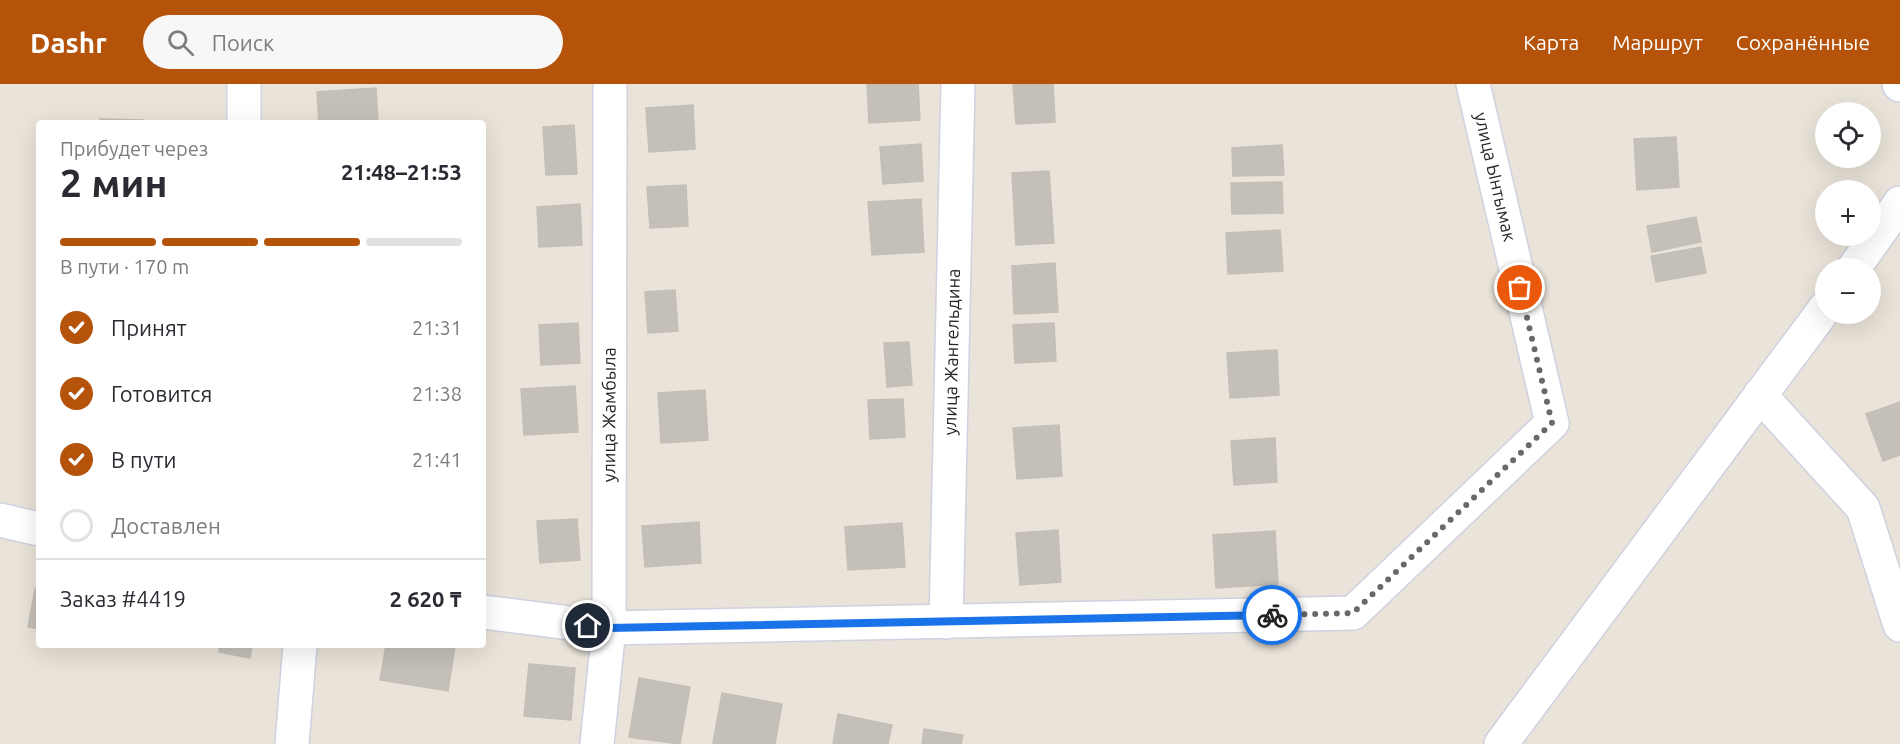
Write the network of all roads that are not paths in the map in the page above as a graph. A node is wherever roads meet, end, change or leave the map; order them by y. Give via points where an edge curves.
1 (244, 84) edge
2 (610, 84) edge
3 (958, 84) edge
4 (1473, 84) edge
5 (244, 120) edge
6 (1900, 203) edge
7 (1861, 258) edge
8 (1815, 322) edge
9 (1760, 395) junction
10 (0, 520) edge
11 (36, 528) edge
12 (486, 612) edge
13 (946, 622) junction
14 (1900, 625) edge
15 (609, 628) junction
16 (300, 648) edge
17 (292, 744) edge
18 (597, 744) edge
19 (1501, 744) edge

1 - 5 street
2 - 15 street, улица Жамбыла
3 - 13 street, улица Жангельдина
4 - 13 street, улица Ынтымак via 1552,423 1353,613
6 - 7 street
8 - 9 street
9 - 14 street via 1863,508
9 - 19 street
10 - 11 street
12 - 15 street
13 - 15 street
15 - 18 street, улица Жамбыла
16 - 17 street

